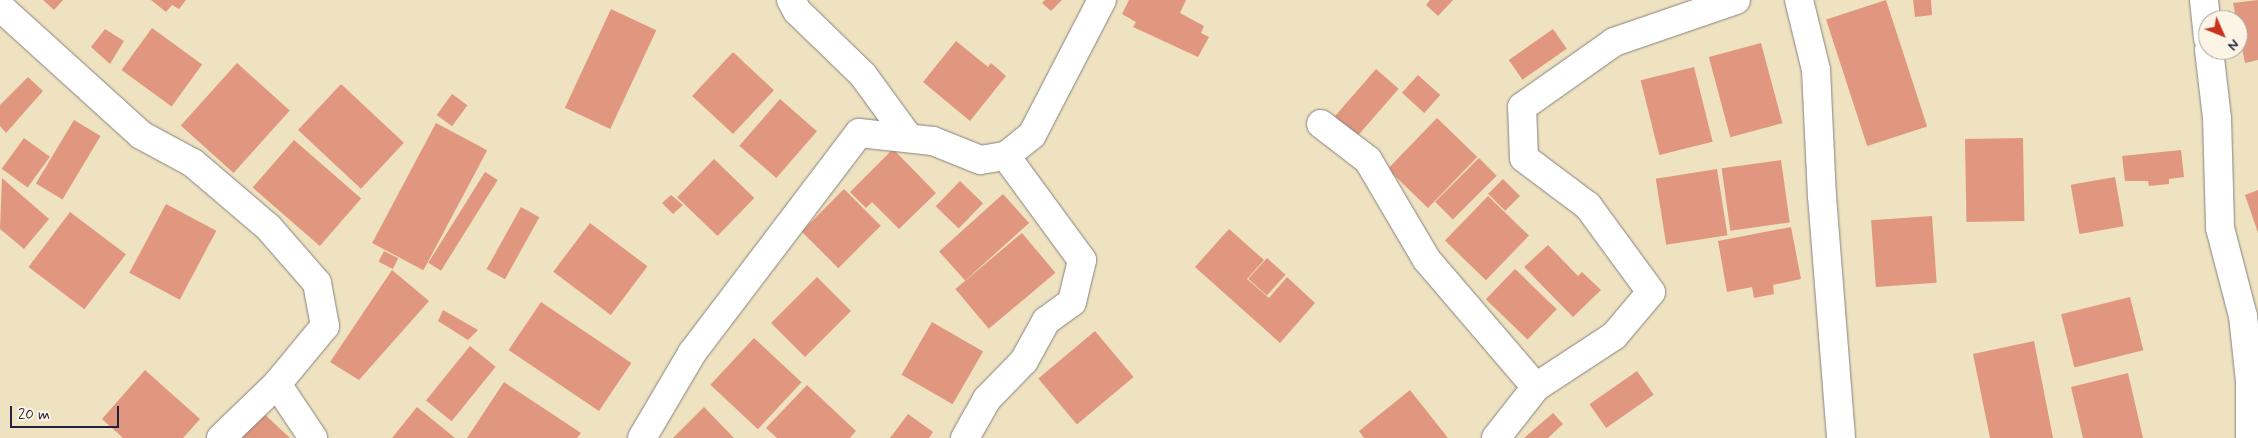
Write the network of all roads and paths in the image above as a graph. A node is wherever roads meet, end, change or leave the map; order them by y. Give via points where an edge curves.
1 (790, 0) edge
2 (1102, 0) edge
3 (1736, 0) edge
4 (1799, 0) edge
5 (0, 7) edge
6 (2210, 60) edge
7 (1321, 124) dead end
8 (909, 138) junction
9 (1006, 156) junction
10 (277, 384) junction
11 (1536, 387) junction
12 (220, 438) edge
13 (313, 438) edge
14 (642, 438) edge
15 (966, 438) edge
16 (1496, 438) edge
17 (1841, 438) edge
18 (2250, 438) edge

1 - 8 street via 803,18 863,75
2 - 9 street via 1032,135
3 - 11 street via 1614,42 1522,107 1524,158 1588,206 1651,292 1614,336
4 - 17 street via 1816,70 1822,196
5 - 10 street via 141,135 193,163 269,228 317,283 325,326
6 - 18 street via 2217,118 2220,228 2243,316 2250,381
7 - 11 street via 1368,160 1426,260
8 - 9 street via 933,141 980,160
8 - 14 street via 859,133 692,353
9 - 15 street via 1082,260 1072,302 1046,321 1024,361 987,399
10 - 12 street
10 - 13 street
11 - 16 street

